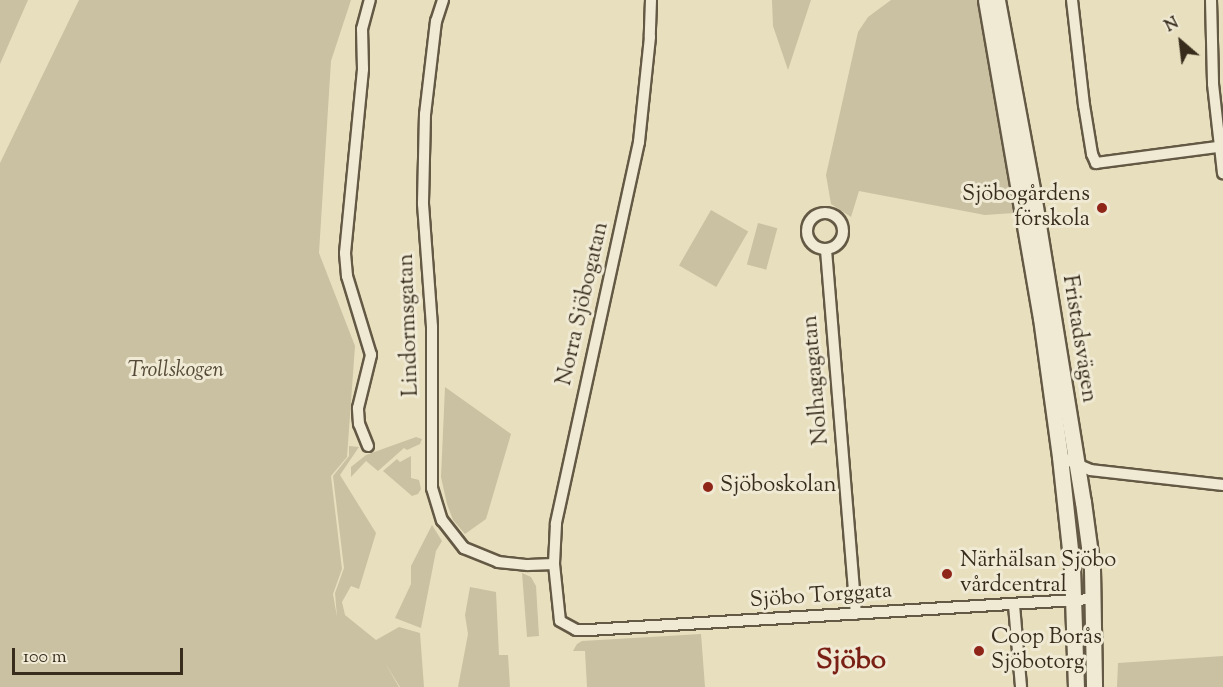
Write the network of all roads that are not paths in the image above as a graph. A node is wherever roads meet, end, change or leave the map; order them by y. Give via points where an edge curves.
1 (370, 0) edge
2 (443, 0) edge
3 (651, 0) edge
4 (986, 0) edge
5 (997, 0) edge
6 (1072, 0) edge
7 (1211, 0) edge
8 (1218, 147) junction
9 (1223, 173) edge
10 (826, 250) dead end
11 (368, 446) dead end
12 (1060, 457) junction
13 (1076, 465) junction
14 (1223, 484) edge
15 (554, 564) junction
16 (1092, 599) junction
17 (1072, 601) junction
18 (1014, 605) junction
19 (856, 614) junction
20 (557, 616) joint
21 (1021, 687) edge
22 (1076, 687) edge
23 (1094, 687) edge

1 - 11 street via 362,29 363,69 345,253 347,276 371,355 358,408 359,424
2 - 15 street, Lindormsgatan via 436,21 425,114 423,204 432,327 432,488 442,520 464,548 498,562
3 - 15 street, Norra Sjöbogatan via 639,142 556,524
4 - 12 street, Fristadsvägen via 1041,318
5 - 13 street, Fristadsvägen
6 - 8 street via 1084,105 1096,162
7 - 8 street
8 - 9 street
10 - 19 street, Nolhagagatan
12 - 13 street
12 - 17 street, Fristadsvägen
13 - 14 street via 1090,470
13 - 16 street, Fristadsvägen via 1092,569
15 - 20 street, Norra Sjöbogatan
16 - 17 street, Sjöbo Torggata
16 - 23 street, Fristadsvägen
17 - 18 street, Sjöbo Torggata
17 - 22 street, Fristadsvägen
18 - 19 street, Sjöbo Torggata
18 - 21 street
19 - 20 street, Sjöbo Torggata via 589,630 566,626

